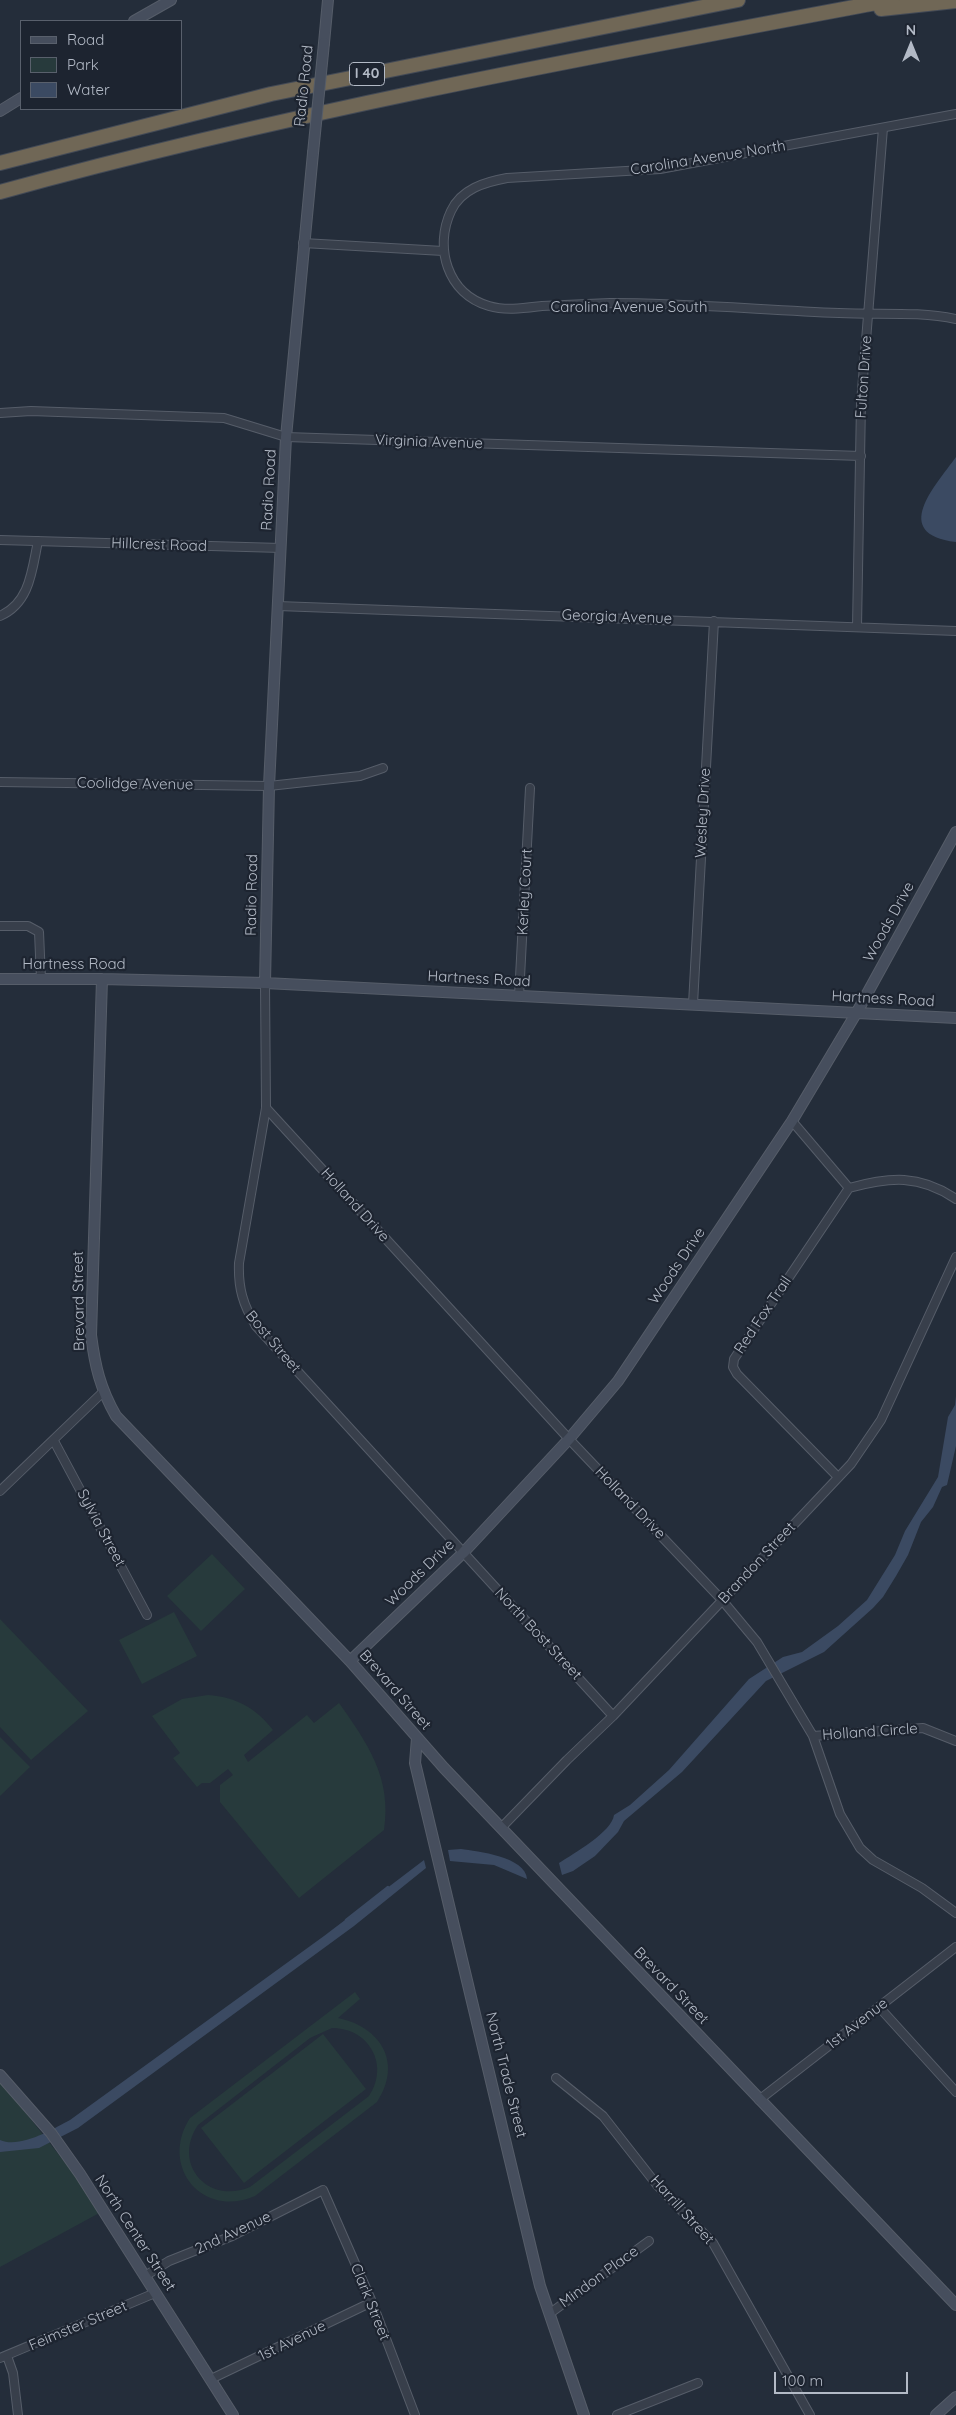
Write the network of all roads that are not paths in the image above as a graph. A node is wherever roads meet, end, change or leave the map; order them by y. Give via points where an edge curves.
1 (171, 0) edge
2 (328, 0) edge
3 (714, 0) edge
4 (738, 0) edge
5 (892, 0) edge
6 (956, 1) edge
7 (803, 16) junction
8 (648, 17) junction
9 (136, 20) edge
10 (20, 99) edge
11 (0, 111) edge
12 (956, 114) edge
13 (883, 128) junction
14 (0, 163) edge
15 (0, 192) edge
16 (303, 243) junction
17 (443, 250) junction
18 (868, 314) junction
19 (956, 318) edge
20 (0, 413) edge
21 (286, 437) junction
22 (861, 456) junction
23 (0, 540) edge
24 (38, 542) junction
25 (281, 548) junction
26 (278, 606) junction
27 (0, 616) edge
28 (714, 621) junction
29 (857, 627) junction
30 (956, 631) edge
31 (383, 768) dead end
32 (0, 782) edge
33 (269, 786) junction
34 (530, 788) dead end
35 (956, 832) edge
36 (0, 926) edge
37 (0, 979) edge
38 (41, 979) junction
39 (102, 979) junction
40 (265, 983) junction
41 (520, 996) junction
42 (693, 1004) junction
43 (857, 1012) junction
44 (956, 1018) edge
45 (266, 1108) junction
46 (792, 1121) junction
47 (849, 1188) junction
48 (956, 1199) edge
49 (956, 1257) edge
50 (103, 1392) junction
51 (569, 1438) junction
52 (54, 1441) junction
53 (838, 1477) junction
54 (0, 1491) edge
55 (463, 1552) junction
56 (722, 1600) junction
57 (147, 1615) dead end
58 (350, 1661) junction
59 (613, 1716) junction
60 (812, 1736) junction
61 (417, 1738) junction
62 (956, 1740) edge
63 (501, 1828) junction
64 (956, 1913) edge
65 (956, 1947) edge
66 (880, 2007) junction
67 (0, 2075) edge
68 (556, 2078) dead end
69 (956, 2092) edge
70 (759, 2100) junction
71 (322, 2190) joint
72 (649, 2241) dead end
73 (145, 2276) junction
74 (155, 2293) junction
75 (372, 2302) junction
76 (956, 2305) edge
77 (549, 2314) junction
78 (4, 2357) edge
79 (211, 2379) junction
80 (698, 2383) dead end
81 (956, 2397) edge
82 (18, 2415) edge
83 (233, 2415) edge
84 (415, 2415) edge
85 (584, 2415) edge
86 (617, 2415) edge
87 (810, 2415) edge
88 (936, 2415) edge

1 - 9 street
2 - 16 street, Radio Road, bridge
3 - 8 highway
4 - 8 highway, I 40
5 - 7 highway, I 40
6 - 7 highway
7 - 15 highway, I 40 via 540,67 214,136
8 - 14 highway, I 40 via 271,94
10 - 11 street
12 - 13 street, Carolina Avenue North
13 - 17 street, Carolina Avenue North via 660,169 485,182 466,193 452,209 444,229
13 - 18 street, Fulton Drive
16 - 17 street
16 - 21 street, Radio Road
17 - 18 street, Carolina Avenue South via 448,269 458,285 472,298 489,306 509,309 576,304 652,304
18 - 19 street, Carolina Avenue South
18 - 22 street, Fulton Drive via 861,402
20 - 21 street, Virginia Avenue via 31,411 224,418
21 - 22 street, Virginia Avenue
21 - 25 street, Radio Road
22 - 29 street, Fulton Drive
23 - 24 street, Hillcrest Road
24 - 25 street, Hillcrest Road
24 - 27 street via 28,588 18,605
25 - 26 street, Radio Road
26 - 28 street, Georgia Avenue
26 - 33 street, Radio Road
28 - 29 street, Georgia Avenue
28 - 42 street, Wesley Drive
29 - 30 street, Georgia Avenue
31 - 33 street, Coolidge Avenue via 360,776
32 - 33 street, Coolidge Avenue
33 - 40 street, Radio Road
34 - 41 street, Kerley Court
35 - 43 street, Woods Drive
36 - 38 street via 28,926 40,932
37 - 38 street, Hartness Road
38 - 39 street, Hartness Road
39 - 40 street, Hartness Road
39 - 50 street, Brevard Street via 91,1335
40 - 41 street, Hartness Road
40 - 45 street, Bost Street
41 - 42 street, Hartness Road
42 - 43 street, Hartness Road
43 - 44 street, Hartness Road
43 - 46 street, Woods Drive
45 - 51 street, Holland Drive
45 - 55 street, Bost Street via 239,1263 238,1285 244,1307 256,1326
46 - 47 street
46 - 51 street, Woods Drive via 618,1380
47 - 48 street via 903,1178 942,1190
47 - 53 street, Red Fox Trail via 734,1359 733,1367
49 - 53 street, Brandon Street via 880,1420 862,1449
50 - 52 street
50 - 58 street, Brevard Street via 116,1416
51 - 55 street, Woods Drive
51 - 56 street, Holland Drive
52 - 54 street
52 - 57 street, Sylvia Street
53 - 56 street, Brandon Street
55 - 58 street, Woods Drive
55 - 59 street, North Bost Street
56 - 59 street, Brandon Street
56 - 60 street, Holland Drive via 757,1642
58 - 61 street, Brevard Street
59 - 63 street, Brandon Street
60 - 62 street, Holland Circle via 923,1728
60 - 64 street, Holland Drive via 840,1814 860,1848 873,1860 922,1888
61 - 63 street, Brevard Street
61 - 77 street, North Trade Street via 415,1763
63 - 70 street, Brevard Street
65 - 66 street, 1st Avenue
66 - 69 street
66 - 70 street, 1st Avenue
67 - 73 street, North Center Street via 53,2135
68 - 87 street, Harrill Street via 603,2116 657,2185 713,2242
70 - 76 street, Brevard Street
71 - 73 street, 2nd Avenue via 232,2236 169,2261
71 - 75 street, Clark Street
72 - 77 street, Mindon Place
73 - 74 street, North Center Street
74 - 78 street, Feimster Street
74 - 79 street, North Center Street
75 - 79 street, 1st Avenue
75 - 84 street, Clark Street
77 - 85 street, North Trade Street
78 - 82 street via 13,2374
79 - 83 street, North Center Street
80 - 86 street
81 - 88 street

